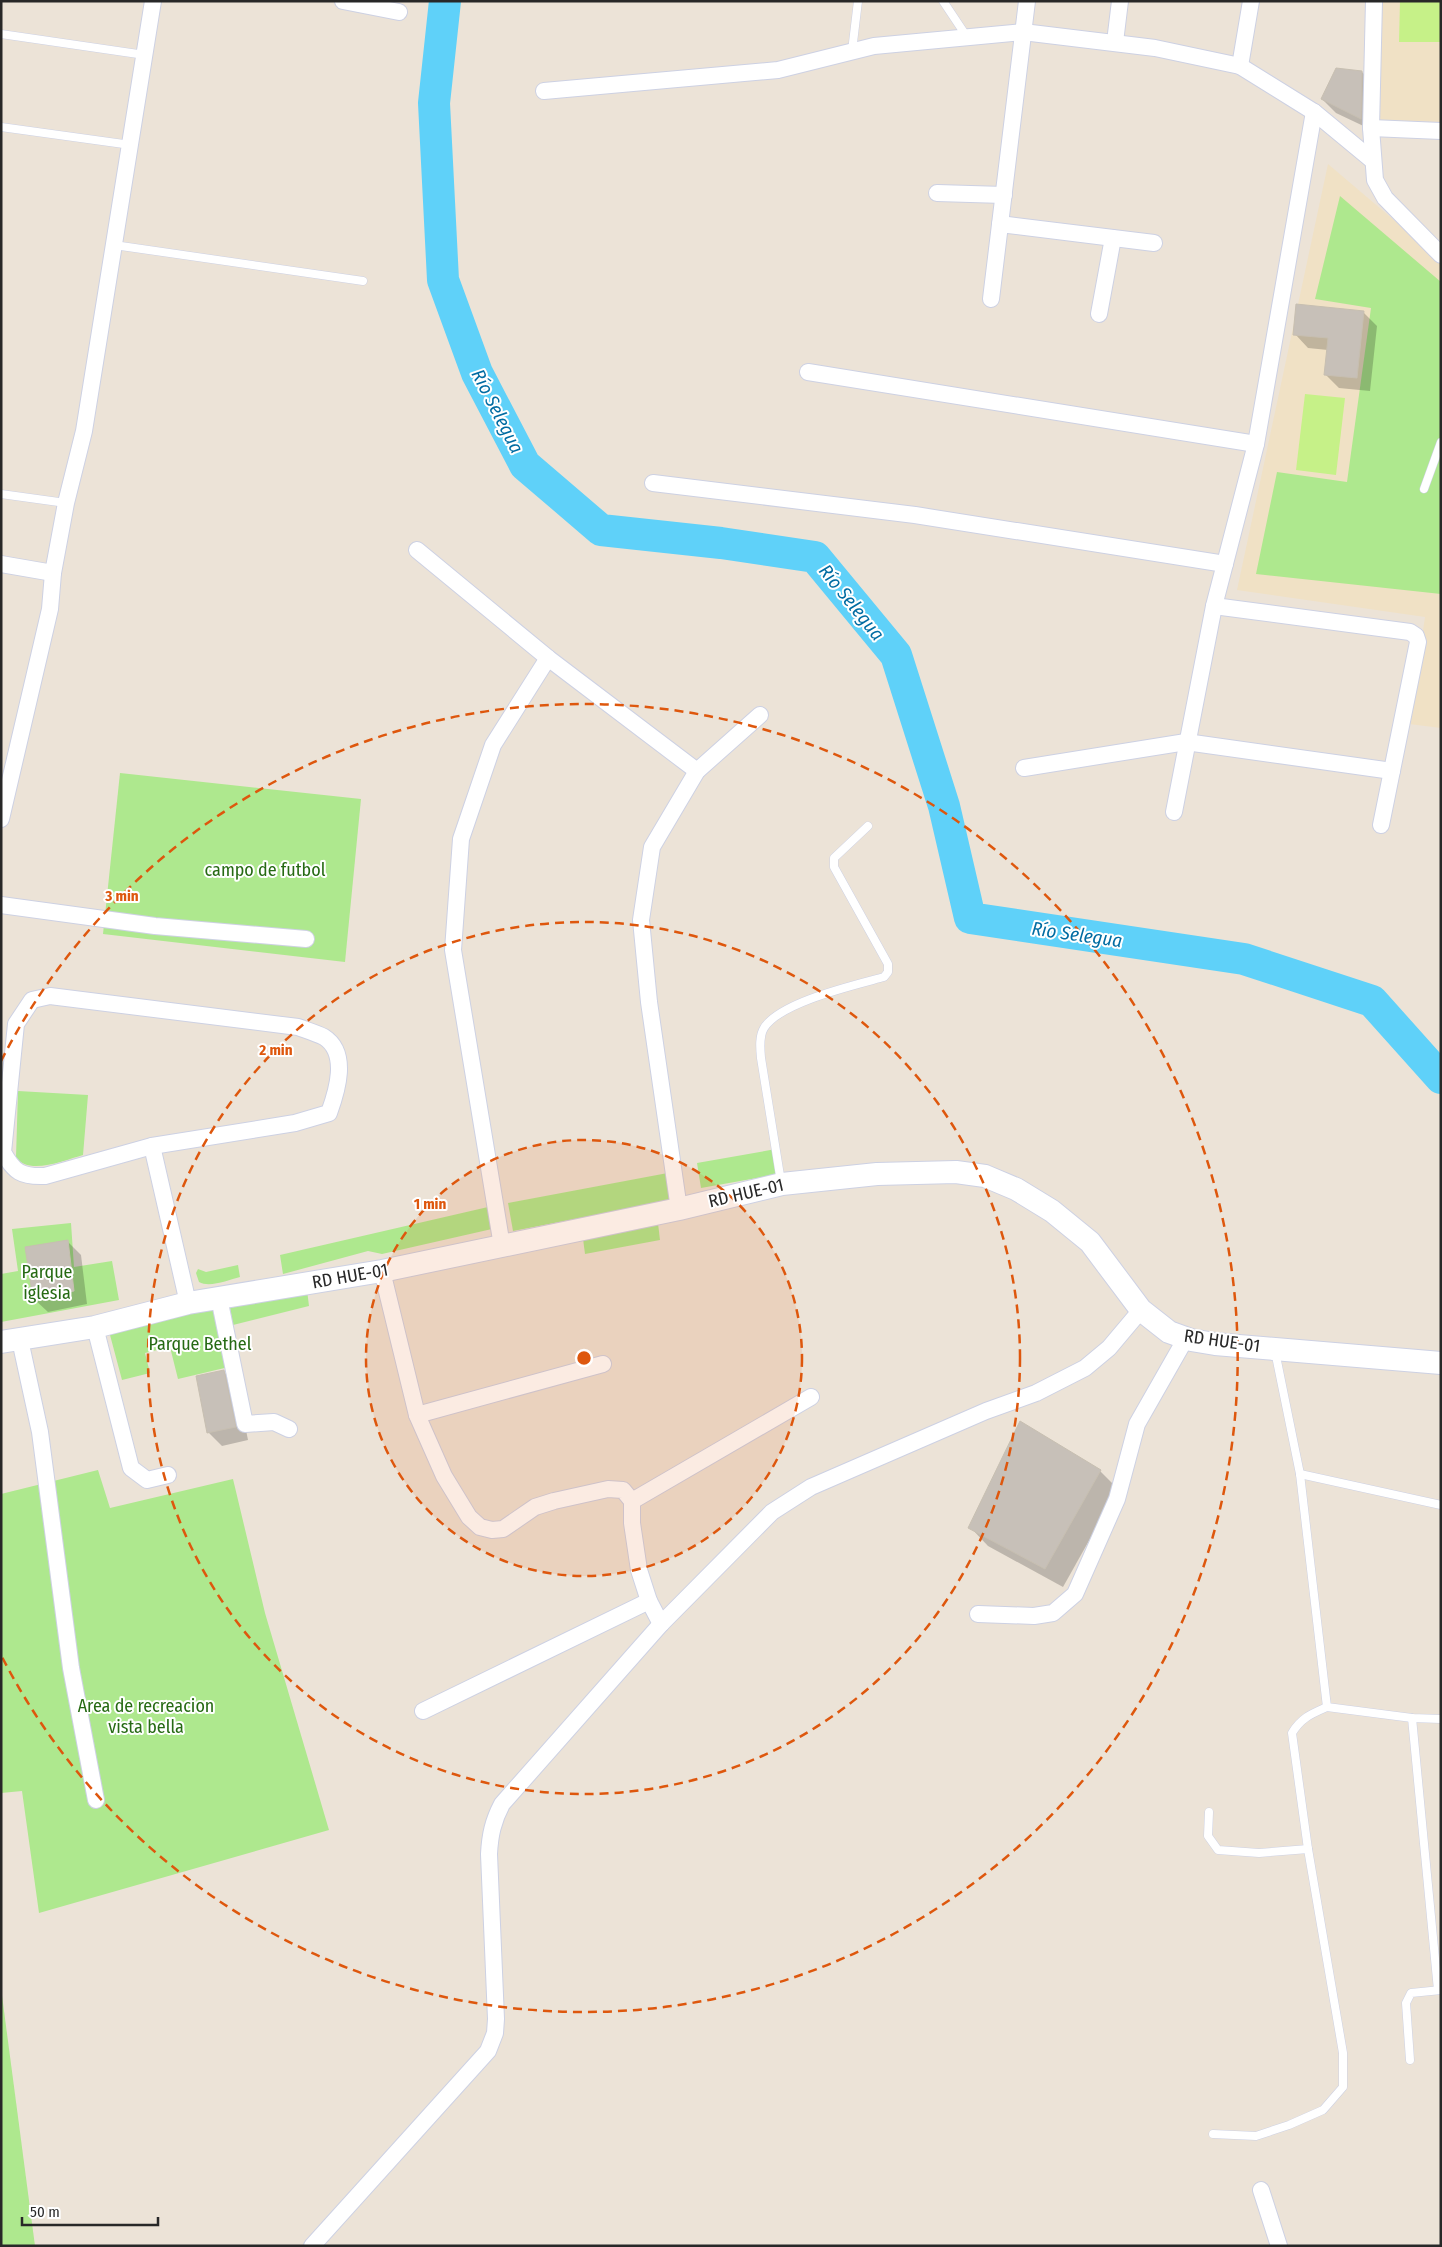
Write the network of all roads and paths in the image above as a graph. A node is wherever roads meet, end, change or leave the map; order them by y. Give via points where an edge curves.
1 (153, 1) edge
2 (343, 1) edge
3 (858, 1) edge
4 (943, 1) edge
5 (1027, 1) edge
6 (1120, 1) edge
7 (1251, 1) edge
8 (1374, 1) edge
9 (400, 12) dead end
10 (1024, 32) junction
11 (1, 34) edge
12 (967, 36) junction
13 (1115, 42) junction
14 (852, 52) junction
15 (145, 55) junction
16 (1240, 66) junction
17 (544, 91) dead end
18 (1314, 112) junction
19 (1, 127) edge
20 (1371, 128) junction
21 (1441, 131) edge
22 (130, 145) junction
23 (1372, 160) junction
24 (937, 194) dead end
25 (1004, 195) junction
26 (1000, 224) junction
27 (1113, 238) junction
28 (1154, 243) dead end
29 (114, 245) junction
30 (1441, 255) edge
31 (363, 281) dead end
32 (991, 299) dead end
33 (1099, 314) dead end
34 (808, 372) dead end
35 (1441, 442) edge
36 (1256, 444) junction
37 (653, 483) dead end
38 (1424, 489) dead end
39 (1, 494) edge
40 (66, 503) junction
41 (417, 550) dead end
42 (1, 564) edge
43 (1225, 564) junction
44 (53, 573) junction
45 (1214, 606) junction
46 (548, 658) junction
47 (760, 715) dead end
48 (1186, 742) junction
49 (1024, 768) dead end
50 (697, 771) junction
51 (1392, 771) junction
52 (1174, 812) dead end
53 (1, 819) edge
54 (1381, 825) dead end
55 (868, 826) dead end
56 (1, 905) edge
57 (306, 939) dead end
58 (152, 1146) junction
59 (782, 1184) junction
60 (679, 1209) junction
61 (502, 1246) junction
62 (382, 1271) junction
63 (220, 1298) junction
64 (188, 1303) junction
65 (1141, 1310) junction
66 (95, 1327) junction
67 (1186, 1338) junction
68 (11, 1341) edge
69 (1275, 1349) junction
70 (1441, 1362) edge
71 (603, 1364) dead end
72 (811, 1397) dead end
73 (417, 1415) junction
74 (289, 1429) dead end
75 (1300, 1474) junction
76 (168, 1475) dead end
77 (632, 1501) junction
78 (1441, 1505) edge
79 (649, 1601) junction
80 (978, 1614) dead end
81 (661, 1624) junction
82 (1327, 1708) junction
83 (423, 1710) dead end
84 (1412, 1718) junction
85 (1441, 1719) edge
86 (96, 1800) dead end
87 (1208, 1812) dead end
88 (1308, 1849) junction
89 (1439, 1990) edge
90 (1410, 2060) dead end
91 (1214, 2134) dead end
92 (1261, 2190) dead end
93 (312, 2246) edge
94 (1279, 2246) edge

1 - 15 street
2 - 9 street
3 - 14 lane
4 - 12 lane
5 - 10 street
6 - 13 street
7 - 16 street
8 - 20 street
10 - 12 street
10 - 13 street
10 - 25 street
11 - 15 lane
12 - 14 street via 874,46
13 - 16 street
14 - 17 street via 778,70
15 - 22 street
16 - 18 street
18 - 23 street
18 - 36 street
19 - 22 lane
20 - 21 street
20 - 23 street
22 - 29 street
23 - 30 street via 1375,180 1386,198
24 - 25 street
25 - 26 street
26 - 27 street
26 - 32 street
27 - 28 street
27 - 33 street
29 - 31 lane
29 - 40 street via 84,431
34 - 36 street
35 - 38 lane
36 - 43 street
37 - 43 street via 915,515
39 - 40 lane
40 - 44 street
41 - 46 street
42 - 44 street
43 - 45 street
44 - 53 street via 50,609
45 - 48 street
45 - 51 street via 1410,632 1416,636 1418,642
46 - 50 street
46 - 61 street via 493,745 461,839 453,950
47 - 50 street
48 - 49 street
48 - 51 street
48 - 52 street
50 - 60 street via 652,847 641,920 649,1002
51 - 54 street
55 - 59 lane via 834,858 834,867 888,964 888,972 884,977 818,995 774,1017 764,1028 760,1045
56 - 57 street via 155,926
58 - 58 street via 295,1122 329,1113 339,1085 337,1053 325,1038 298,1026 50,996 32,1000 16,1024 3,1152 12,1168 29,1176 44,1176
58 - 64 street
59 - 60 street, RD HUE-01
59 - 65 street, RD HUE-01 via 878,1174 956,1172 985,1176 1016,1189 1052,1211 1090,1242
60 - 61 street, RD HUE-01
61 - 62 street, RD HUE-01
62 - 63 street, RD HUE-01
62 - 73 street
63 - 64 street, RD HUE-01
63 - 74 street via 245,1424 274,1422
64 - 66 street, RD HUE-01
65 - 67 street, RD HUE-01 via 1169,1332
65 - 81 street via 1109,1348 1085,1368 1036,1393 986,1411 811,1487 772,1512
66 - 68 street, RD HUE-01
66 - 76 street via 130,1468 147,1480
67 - 69 street, RD HUE-01
67 - 80 street via 1137,1424 1117,1499 1075,1594 1053,1613 1034,1616
68 - 86 street via 40,1432 72,1668
69 - 70 street, RD HUE-01
69 - 75 lane
71 - 73 street
72 - 77 street
73 - 77 street via 444,1476 469,1517 480,1527 504,1529 535,1508 608,1489 623,1490
75 - 78 lane
75 - 82 lane
77 - 79 street via 639,1570
79 - 81 street
79 - 83 street
81 - 93 street via 502,1804 495,1817 490,1831 489,1854 496,2019 488,2051
82 - 84 lane
82 - 88 lane via 1305,1716 1292,1734
84 - 85 lane
84 - 89 lane
87 - 88 lane via 1208,1836 1218,1850 1259,1853
88 - 91 lane via 1343,2053 1343,2087 1323,2110 1289,2125 1256,2136
89 - 90 lane via 1411,1993 1406,2003
92 - 94 street

